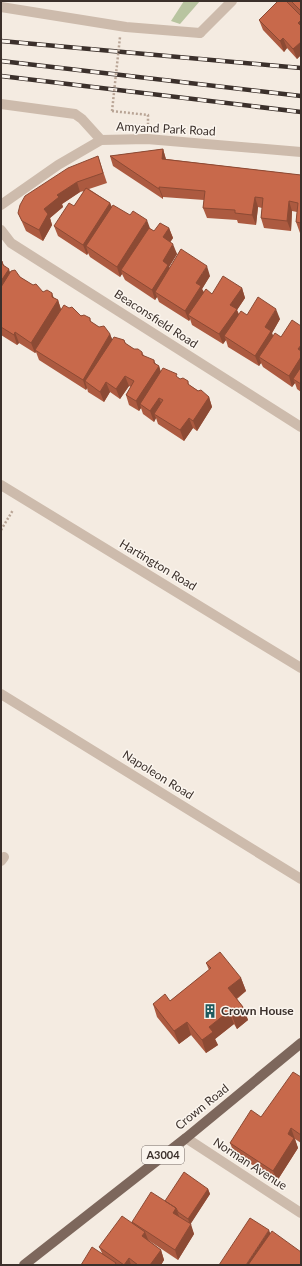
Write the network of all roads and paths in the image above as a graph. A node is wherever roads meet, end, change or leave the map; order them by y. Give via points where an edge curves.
1 (232, 1) edge
2 (1, 7) edge
3 (120, 36) dead end
4 (1, 104) edge
5 (148, 115) dead end
6 (101, 140) junction
7 (301, 152) edge
8 (1, 205) edge
9 (1, 230) edge
10 (301, 427) edge
11 (1, 485) edge
12 (21, 497) junction
13 (1, 530) edge
14 (301, 668) edge
15 (1, 694) edge
16 (301, 879) edge
17 (301, 1043) edge
18 (186, 1138) junction
19 (301, 1213) edge
20 (24, 1265) edge

1 - 2 street via 200,33 126,27
3 - 5 path, bridge via 112,111
4 - 6 street via 75,114
6 - 7 street, Amyand Park Road via 124,138
6 - 8 street, Amyand Park Road via 58,164
9 - 10 street, Beaconsfield Road via 11,243
11 - 12 street, Hartington Road
12 - 13 path
12 - 14 street, Hartington Road
15 - 16 street, Napoleon Road
17 - 18 main road, Crown Road / A3004
18 - 19 street, Norman Avenue
18 - 20 main road, Crown Road / A3004

